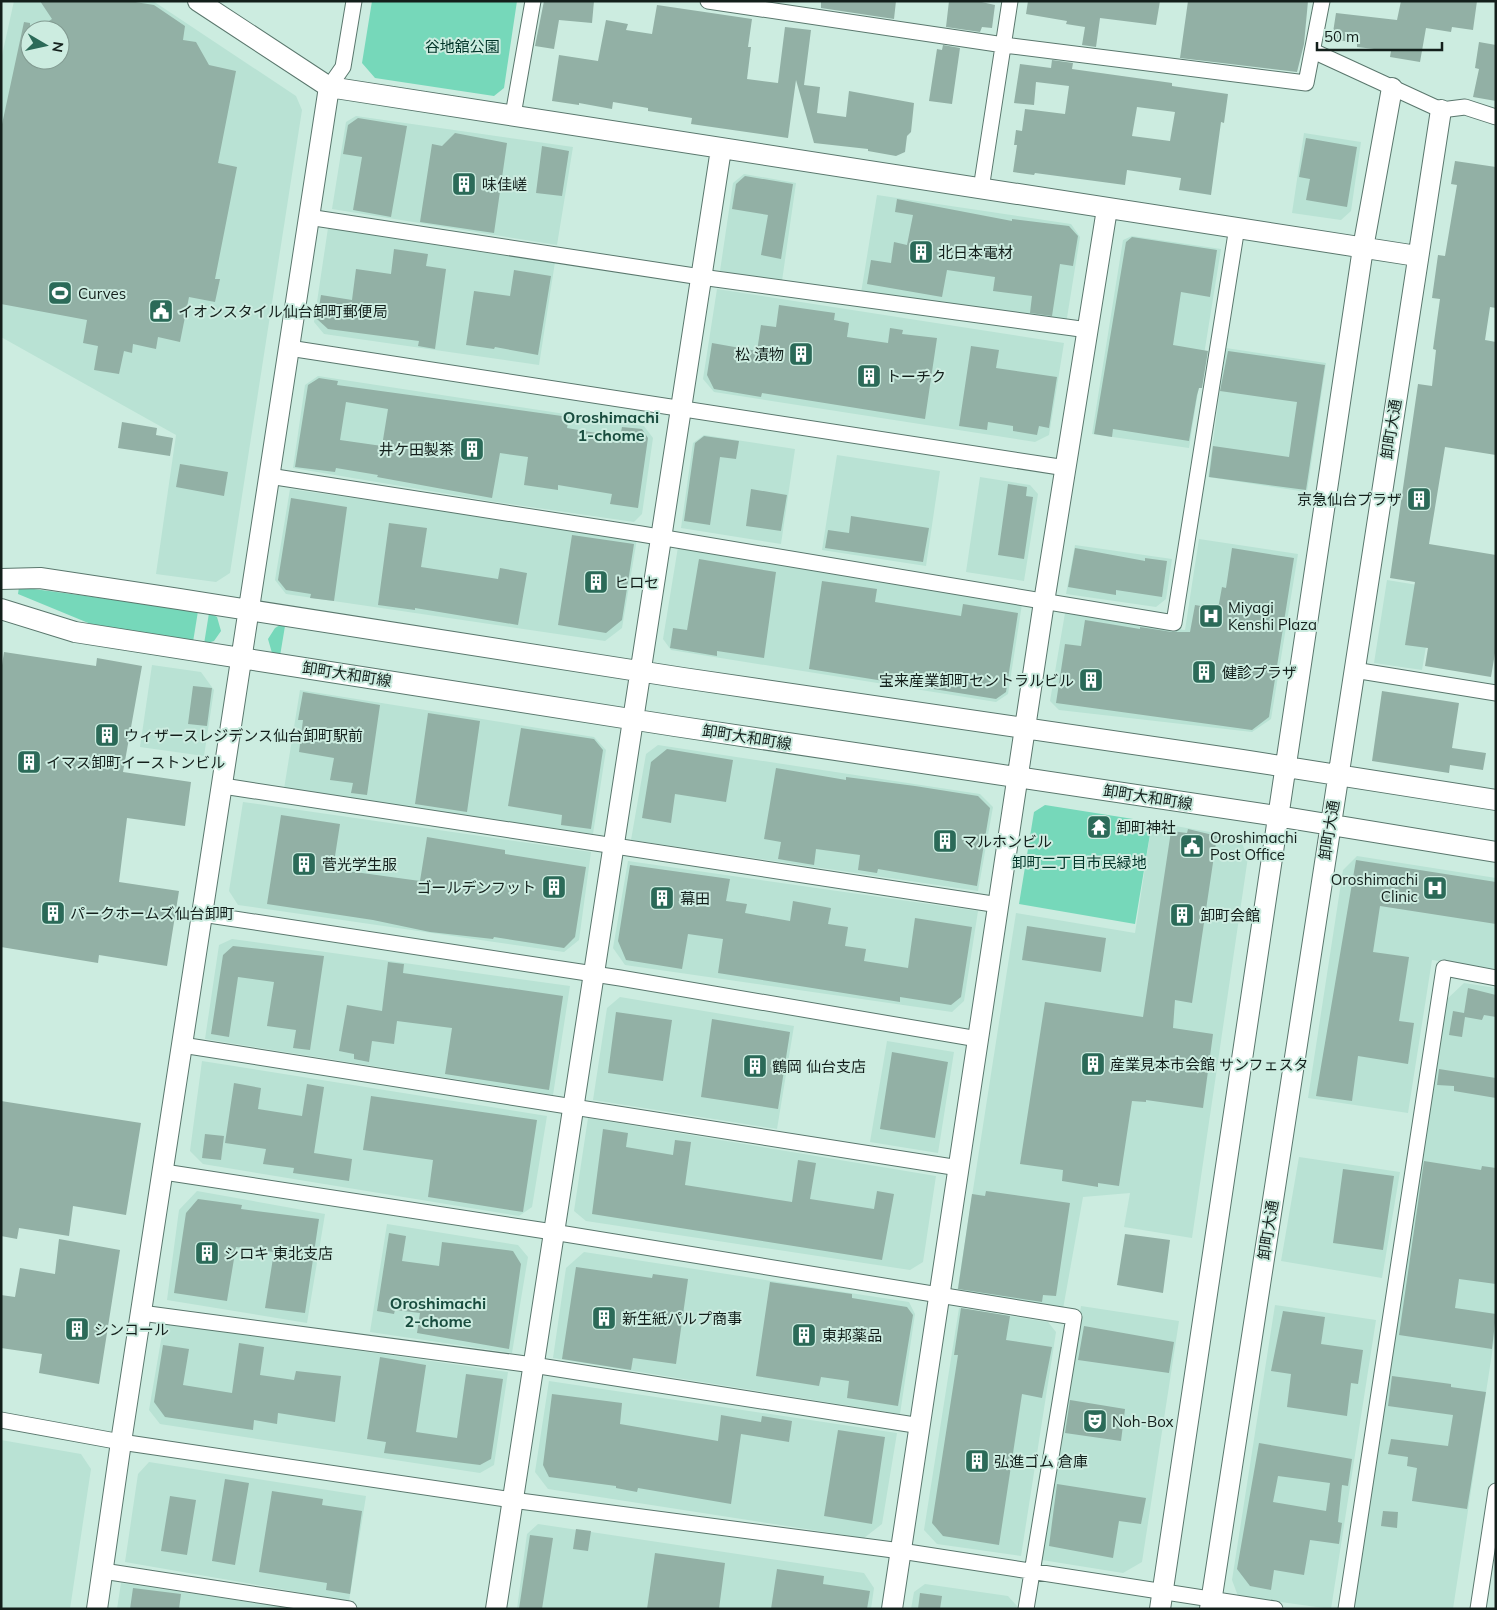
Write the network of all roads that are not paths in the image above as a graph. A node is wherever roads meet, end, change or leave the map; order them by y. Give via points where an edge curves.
1 (198, 1) edge
2 (354, 1) edge
3 (533, 1) edge
4 (708, 1) edge
5 (1010, 1) edge
6 (1322, 1) edge
7 (1004, 45) junction
8 (1313, 51) junction
9 (329, 87) junction
10 (1392, 88) junction
11 (1441, 110) junction
12 (513, 115) junction
13 (1496, 117) edge
14 (721, 149) junction
15 (981, 189) junction
16 (1107, 209) junction
17 (308, 217) junction
18 (1237, 227) junction
19 (1363, 248) junction
20 (1417, 256) junction
21 (701, 277) junction
22 (1088, 330) junction
23 (289, 348) junction
24 (681, 409) junction
25 (1066, 468) junction
26 (269, 476) junction
27 (660, 537) junction
28 (1, 579) edge
29 (1044, 602) junction
30 (1, 609) edge
31 (249, 610) junction
32 (242, 658) junction
33 (1354, 670) junction
34 (640, 671) junction
35 (1496, 693) edge
36 (632, 720) junction
37 (1026, 728) junction
38 (1285, 767) junction
39 (1338, 775) junction
40 (1019, 777) junction
41 (222, 786) junction
42 (1496, 800) edge
43 (1277, 816) junction
44 (1330, 825) junction
45 (613, 846) junction
46 (1496, 852) edge
47 (999, 906) junction
48 (202, 914) junction
49 (594, 973) junction
50 (1496, 978) edge
51 (978, 1039) junction
52 (182, 1045) junction
53 (573, 1106) junction
54 (959, 1168) junction
55 (164, 1172) junction
56 (553, 1232) junction
57 (940, 1296) junction
58 (141, 1312) junction
59 (532, 1365) junction
60 (1, 1420) edge
61 (921, 1426) junction
62 (121, 1442) junction
63 (512, 1500) junction
64 (1495, 1500) edge
65 (901, 1551) junction
66 (103, 1571) junction
67 (1032, 1572) junction
68 (1161, 1600) edge
69 (1211, 1604) edge
70 (98, 1609) edge
71 (349, 1609) edge
72 (496, 1609) edge
73 (892, 1609) edge
74 (1026, 1609) edge
75 (1274, 1609) edge
76 (1346, 1609) edge
77 (1478, 1609) edge

1 - 9 street
2 - 9 street via 344,67
3 - 12 street
4 - 7 street
5 - 7 street
6 - 8 street
7 - 8 street via 1306,83
7 - 15 street
8 - 10 street
9 - 12 street
9 - 17 street
10 - 11 street
10 - 19 street
11 - 13 street via 1465,107
11 - 20 street, 卸町大通
12 - 14 street
14 - 15 street
14 - 21 street
15 - 16 street
16 - 18 street
16 - 22 street
17 - 21 street
17 - 23 street
18 - 19 street
18 - 29 street via 1174,623
19 - 20 street
19 - 38 street
20 - 33 street, 卸町大通
21 - 22 street
21 - 24 street
22 - 25 street
23 - 24 street
23 - 26 street
24 - 25 street
24 - 27 street
25 - 29 street
26 - 27 street
26 - 31 street
27 - 29 street
27 - 34 street
28 - 31 street via 40,578
29 - 37 street
30 - 32 street, 卸町大和町線 via 75,632
31 - 32 street
31 - 34 street
32 - 36 street, 卸町大和町線
32 - 41 street
33 - 35 street
33 - 39 street, 卸町大通
34 - 36 street
34 - 37 street
36 - 40 street, 卸町大和町線
36 - 45 street
37 - 38 street
37 - 40 street
38 - 39 street
38 - 43 street
39 - 42 street
39 - 44 street, 卸町大通
40 - 43 street, 卸町大和町線
40 - 47 street
41 - 45 street
41 - 48 street
43 - 44 street, 卸町大和町線
43 - 68 street
44 - 46 street, 卸町大和町線
44 - 69 street, 卸町大通
45 - 47 street
45 - 49 street
47 - 51 street
48 - 49 street
48 - 52 street
49 - 51 street
49 - 53 street
50 - 76 street via 1444,968
51 - 54 street
52 - 53 street
52 - 55 street
53 - 54 street
53 - 56 street
54 - 57 street
55 - 56 street
55 - 58 street
56 - 57 street
56 - 59 street
57 - 61 street
57 - 67 street via 1074,1317
58 - 59 street
58 - 62 street
59 - 61 street
59 - 63 street
60 - 62 street
61 - 65 street
62 - 63 street
62 - 66 street
63 - 65 street
63 - 72 street
64 - 77 street
65 - 67 street
65 - 73 street
66 - 70 street
66 - 71 street
67 - 68 street
67 - 74 street
68 - 69 street
69 - 75 street

